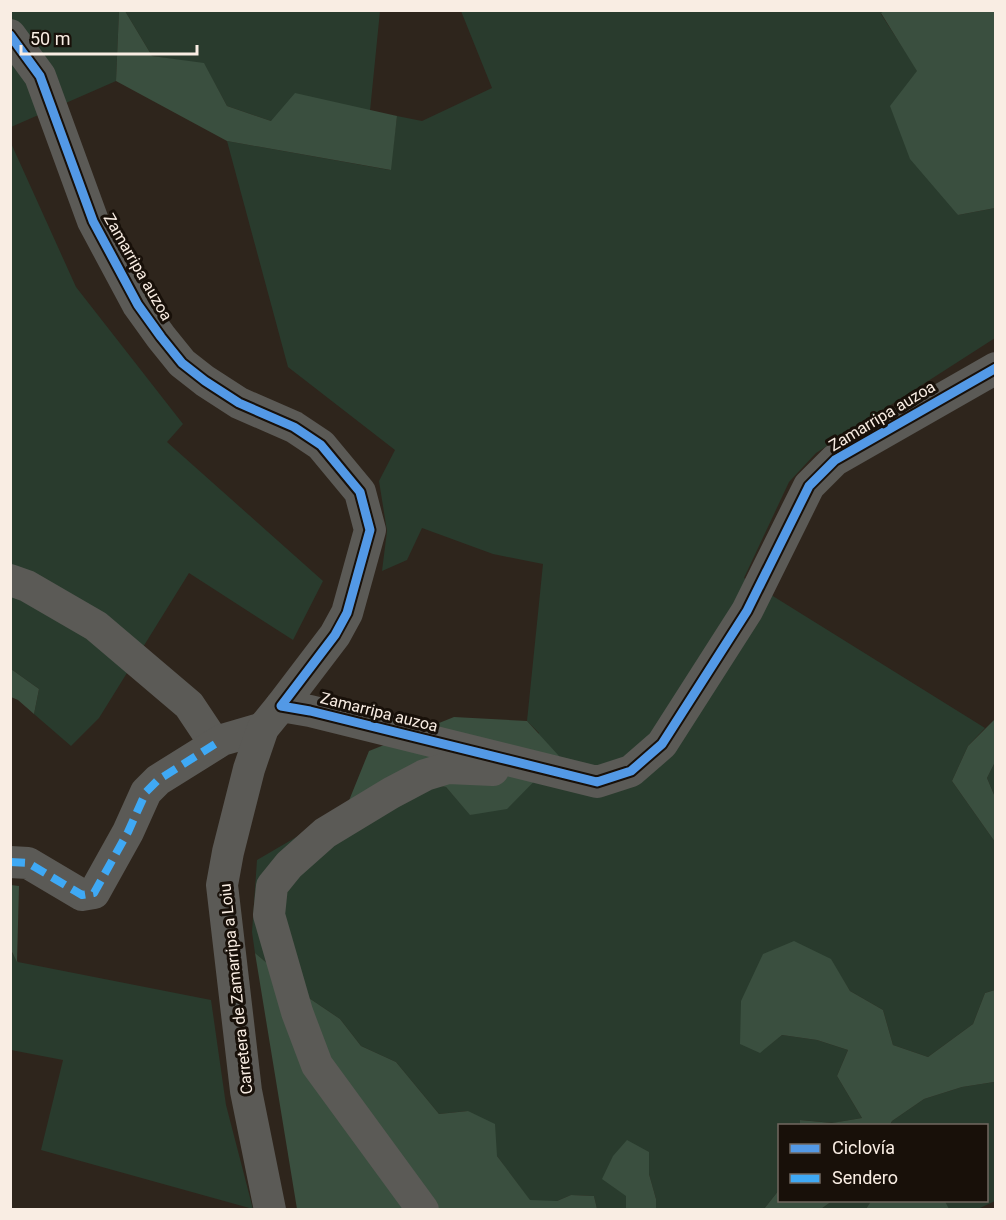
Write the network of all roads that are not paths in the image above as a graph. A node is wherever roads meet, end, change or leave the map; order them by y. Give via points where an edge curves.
1 (10, 35) edge
2 (996, 368) edge
3 (10, 580) edge
4 (272, 717) junction
5 (215, 744) junction
6 (557, 771) junction
7 (10, 862) edge
8 (270, 1209) edge
9 (423, 1209) edge

1 - 4 street, Zamarripa auzoa via 40,76 93,221 138,305 161,337 182,363 205,381 321,445 360,492 370,530 347,613 335,635
2 - 6 street, Zamarripa auzoa via 835,460 809,486 747,611 662,744 631,771 597,782
3 - 5 street via 96,626 189,705
4 - 5 street, Zamarripa auzoa
4 - 6 street, Zamarripa auzoa via 310,711
4 - 8 street, Carretera de Zamarripa a Loiu via 249,769 222,885 246,1091
5 - 7 street, Zamarripa auzoa via 146,792 94,893 82,895 28,863
6 - 9 street via 448,768 425,775 325,833 272,886 269,915 317,1065

